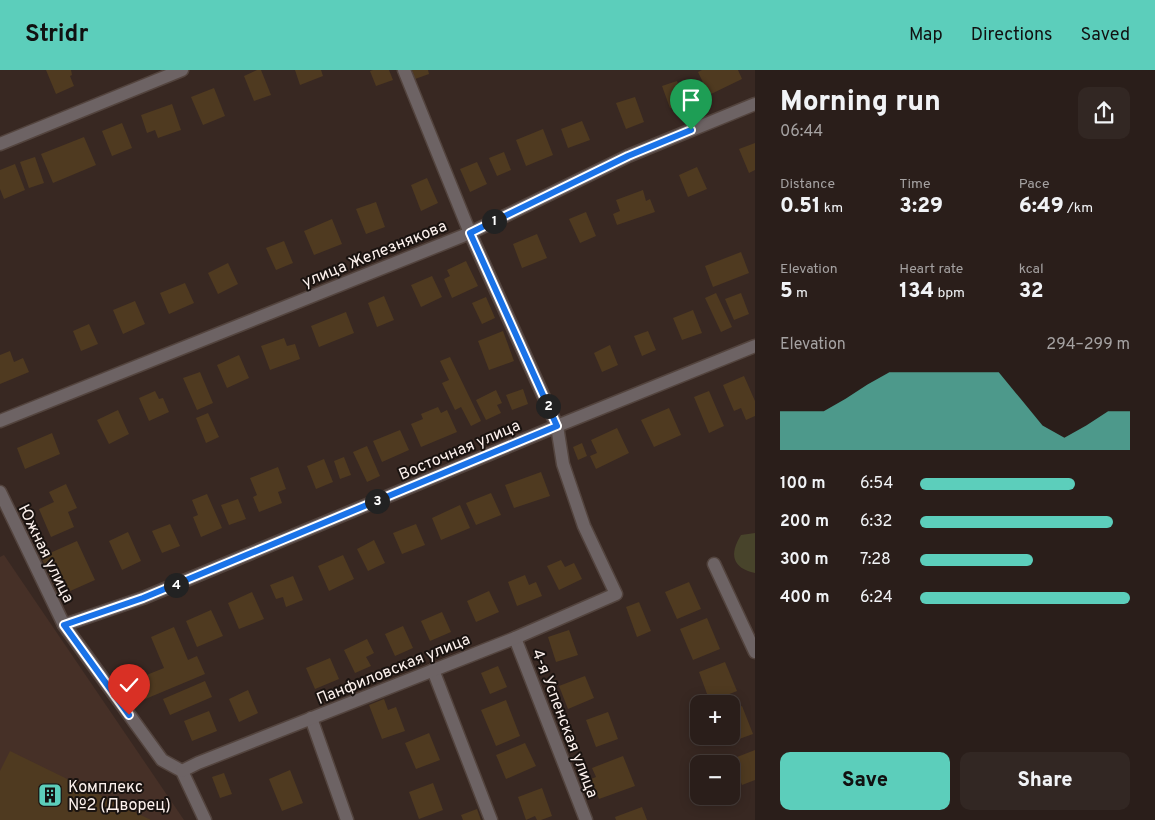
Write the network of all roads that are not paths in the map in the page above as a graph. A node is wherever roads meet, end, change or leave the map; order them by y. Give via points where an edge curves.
1 (182, 70) edge
2 (404, 70) edge
3 (755, 104) edge
4 (0, 144) edge
5 (470, 233) junction
6 (755, 346) edge
7 (0, 421) edge
8 (557, 426) junction
9 (0, 492) edge
10 (714, 564) dead end
11 (64, 625) junction
12 (515, 638) junction
13 (755, 652) edge
14 (433, 670) junction
15 (310, 718) junction
16 (182, 771) junction
17 (205, 820) edge
18 (347, 820) edge
19 (491, 820) edge
20 (586, 820) edge

1 - 4 street
2 - 5 street
3 - 5 street, улица Железнякова via 628,156
5 - 7 street, улица Железнякова
5 - 8 street
6 - 8 street, Восточная улица
8 - 11 street, Восточная улица via 143,598
8 - 12 street, Панфиловская улица via 564,464 584,526 616,594
9 - 11 street, Южная улица
10 - 13 street
11 - 16 street, Южная улица via 162,760
12 - 14 street, Панфиловская улица
12 - 20 street, 4-я Успенская улица
14 - 15 street, Панфиловская улица
14 - 19 street
15 - 16 street, Панфиловская улица
15 - 18 street
16 - 17 street

